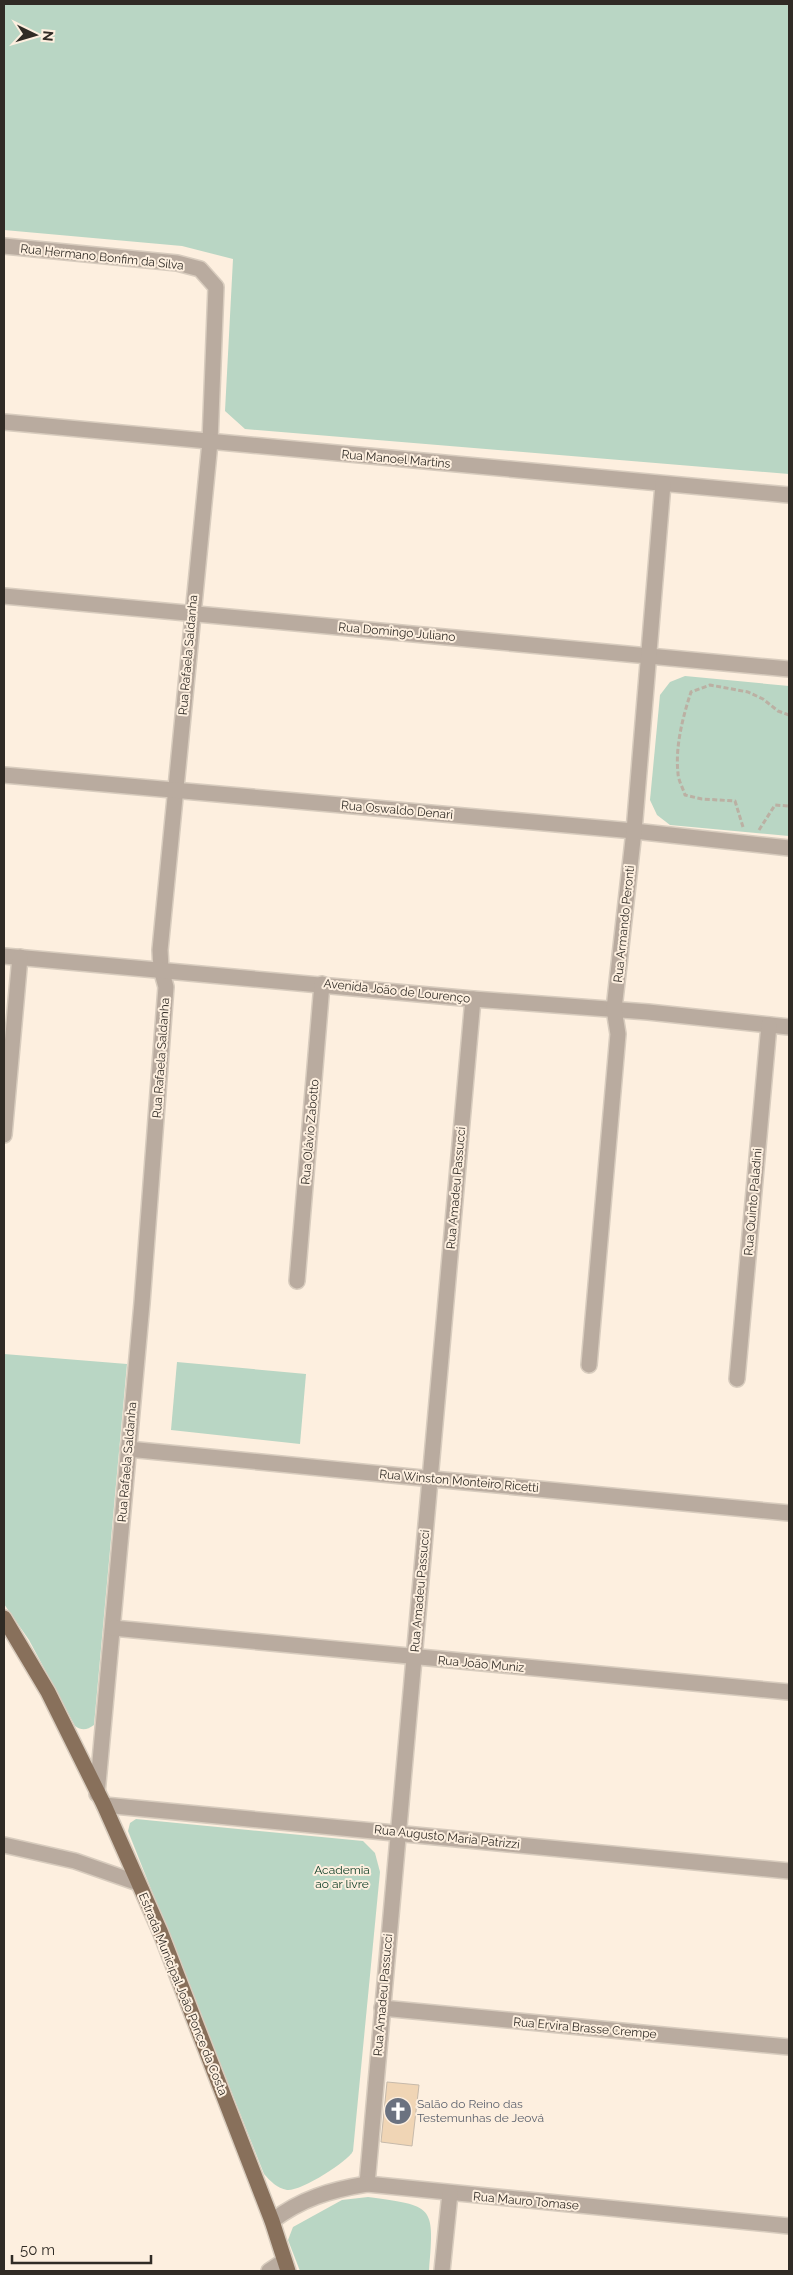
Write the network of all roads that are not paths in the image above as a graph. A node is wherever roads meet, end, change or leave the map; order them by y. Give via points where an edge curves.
1 (4, 246) edge
2 (200, 270) joint
3 (4, 422) edge
4 (210, 442) junction
5 (663, 484) junction
6 (789, 495) edge
7 (4, 596) edge
8 (192, 613) junction
9 (648, 656) junction
10 (789, 669) edge
11 (4, 775) edge
12 (175, 791) junction
13 (634, 831) junction
14 (789, 848) edge
15 (4, 956) edge
16 (20, 958) junction
17 (161, 969) junction
18 (322, 984) junction
19 (473, 999) junction
20 (614, 1009) junction
21 (769, 1025) junction
22 (789, 1027) edge
23 (4, 1135) edge
24 (297, 1281) dead end
25 (589, 1365) dead end
26 (736, 1379) dead end
27 (128, 1449) junction
28 (429, 1477) junction
29 (789, 1513) edge
30 (4, 1618) edge
31 (113, 1628) junction
32 (414, 1657) junction
33 (789, 1692) edge
34 (101, 1799) junction
35 (397, 1832) junction
36 (4, 1845) edge
37 (789, 1871) edge
38 (138, 1883) junction
39 (382, 2008) junction
40 (789, 2047) edge
41 (366, 2184) junction
42 (450, 2193) junction
43 (272, 2221) junction
44 (789, 2226) edge
45 (286, 2266) edge
46 (269, 2271) edge
47 (442, 2271) edge

1 - 2 street, Rua Hermano Bonfim da Silva via 177,262
2 - 4 street, Rua Rafaela Saldanha via 216,287
3 - 4 street, Rua Manoel Martins
4 - 5 street, Rua Manoel Martins
4 - 8 street, Rua Rafaela Saldanha
5 - 6 street, Rua Manoel Martins
5 - 9 street, Rua Armando Peronti
7 - 8 street, Rua Domingo Juliano
8 - 9 street, Rua Domingo Juliano
8 - 12 street, Rua Rafaela Saldanha
9 - 10 street, Rua Domingo Juliano
9 - 13 street, Rua Armando Peronti
11 - 12 street, Rua Oswaldo Denari
12 - 13 street, Rua Oswaldo Denari
12 - 17 street, Rua Rafaela Saldanha
13 - 14 street, Rua Oswaldo Denari
13 - 20 street, Rua Armando Peronti
15 - 16 street, Avenida João de Lourenço
16 - 17 street, Avenida João de Lourenço
16 - 23 street
17 - 18 street, Avenida João de Lourenço
17 - 27 street, Rua Rafaela Saldanha via 166,987
18 - 19 street, Avenida João de Lourenço
18 - 24 street, Rua Olávio Zabotto
19 - 20 street, Avenida João de Lourenço
19 - 28 street, Rua Amadeu Passucci
20 - 21 street, Avenida João de Lourenço
20 - 25 street, Rua Armando Peronti via 618,1034
21 - 22 street, Avenida João de Lourenço
21 - 26 street, Rua Quinto Paladini
27 - 28 street, Rua Winston Monteiro Ricetti via 299,1468
27 - 31 street, Rua Rafaela Saldanha
28 - 29 street, Rua Winston Monteiro Ricetti
28 - 32 street, Rua Amadeu Passucci
30 - 34 main road, Estrada Municipal João Ponce da Costa via 48,1692
31 - 32 street, Rua João Muniz
31 - 34 street, Rua Rafaela Saldanha
32 - 33 street, Rua João Muniz
32 - 35 street, Rua Amadeu Passucci
34 - 35 street, Rua Augusto Maria Patrizzi
34 - 38 main road, Estrada Municipal João Ponce da Costa
35 - 37 street, Rua Augusto Maria Patrizzi
35 - 39 street, Rua Amadeu Passucci
36 - 38 street via 75,1861
38 - 43 main road, Estrada Municipal João Ponce da Costa via 160,1930
39 - 40 street, Rua Ervira Brasse Crempe
39 - 41 street, Rua Amadeu Passucci
41 - 42 street, Rua Mauro Tomase
41 - 43 street, Rua Mauro Tomase via 313,2196
42 - 44 street, Rua Mauro Tomase
42 - 47 street
43 - 45 main road, Estrada Municipal João Ponce da Costa
45 - 46 street

